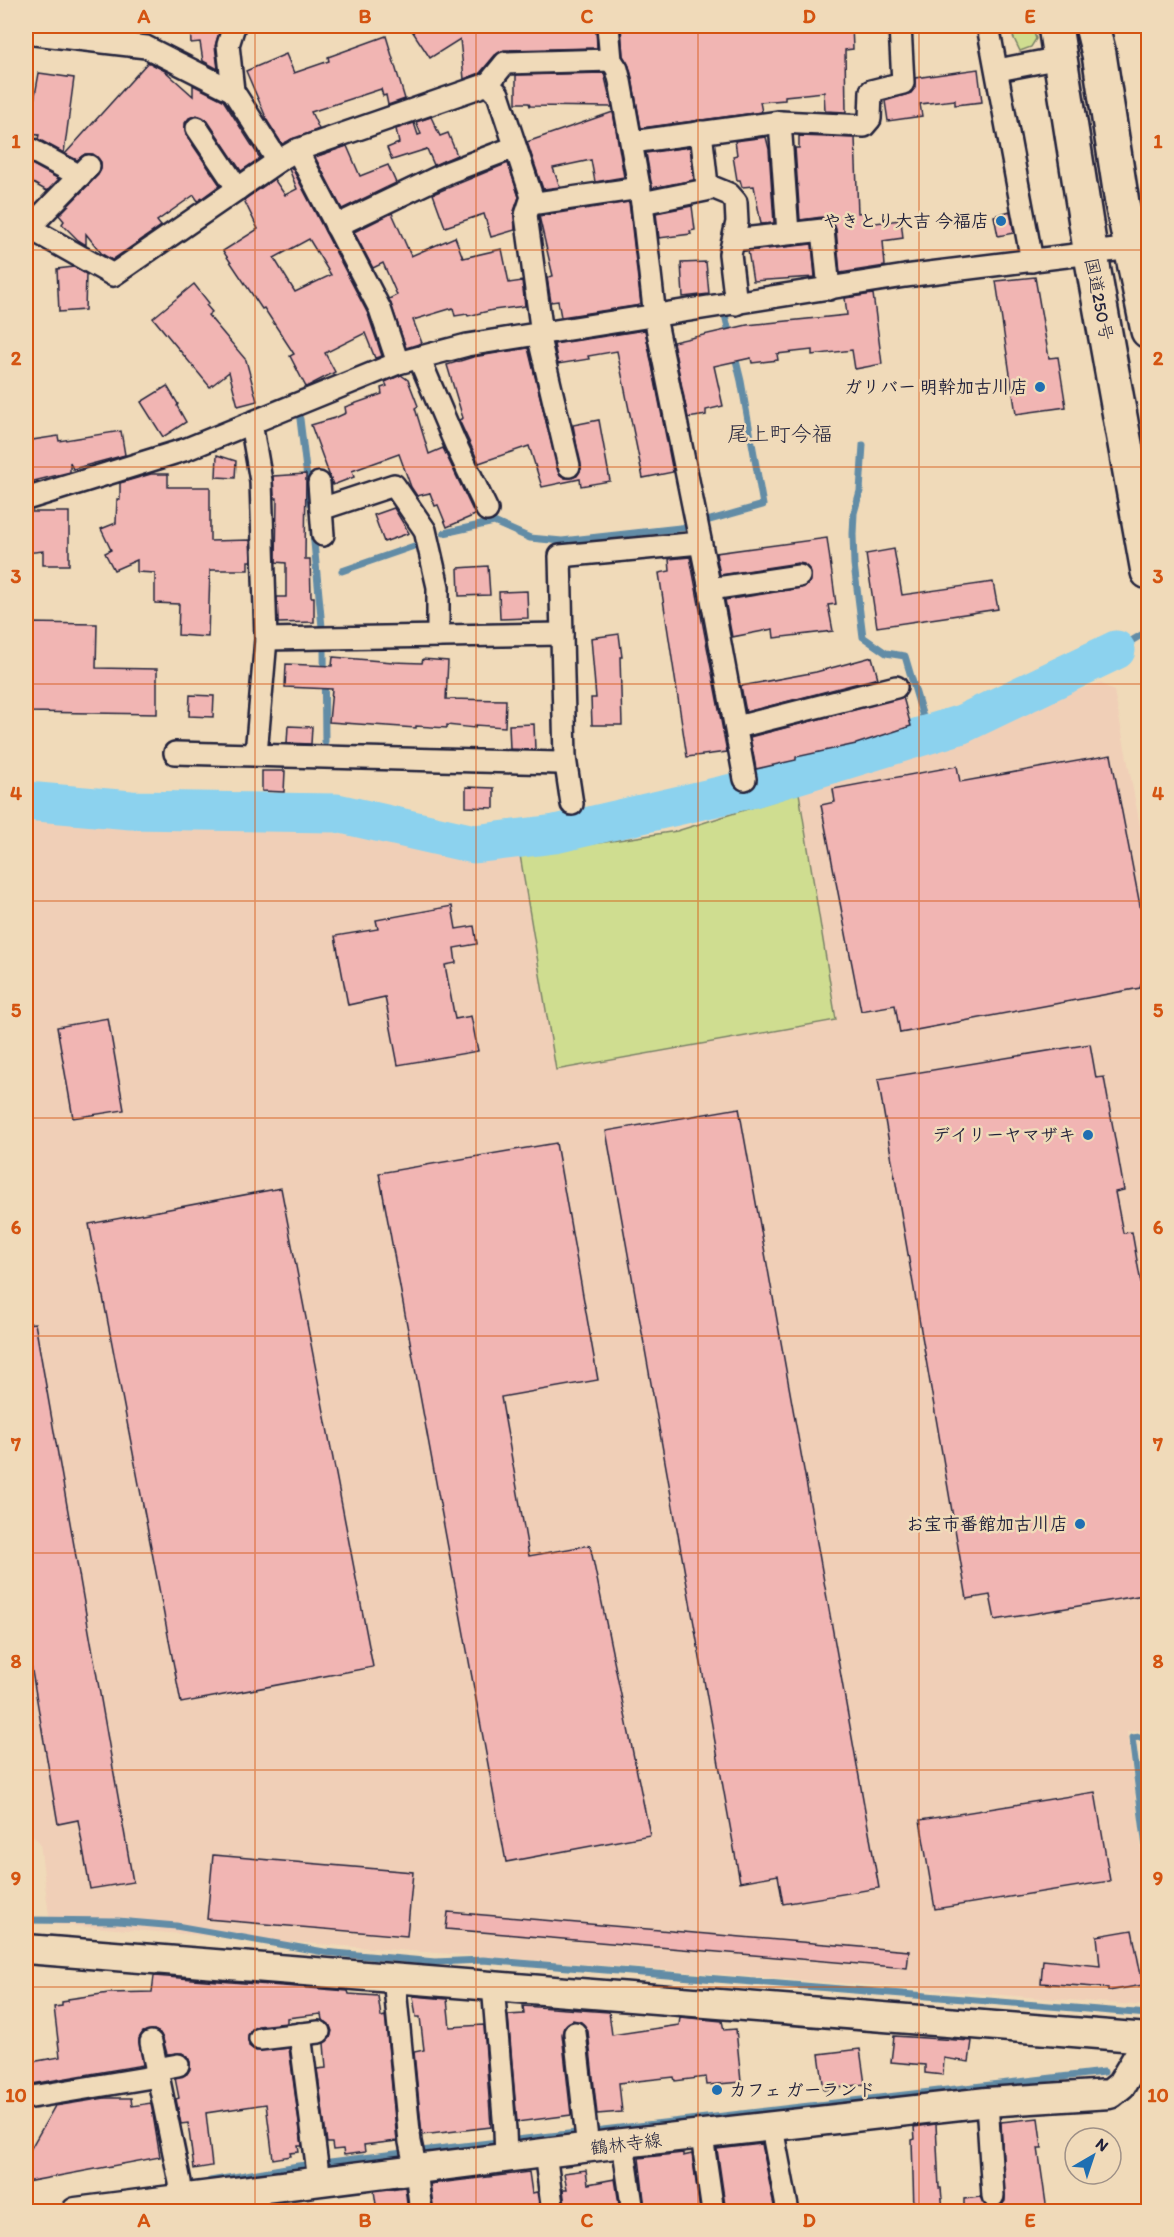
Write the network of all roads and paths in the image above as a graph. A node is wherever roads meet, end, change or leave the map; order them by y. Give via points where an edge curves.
1 (234, 26) edge
2 (608, 26) edge
3 (900, 26) edge
4 (988, 26) edge
5 (1053, 26) edge
6 (26, 33) edge
7 (1095, 35) edge
8 (1060, 58) junction
9 (610, 60) junction
10 (998, 70) junction
11 (488, 84) junction
12 (233, 91) junction
13 (780, 122) junction
14 (197, 128) dead end
15 (701, 132) junction
16 (632, 142) junction
17 (26, 147) edge
18 (515, 147) junction
19 (297, 150) junction
20 (278, 161) junction
21 (707, 185) junction
22 (238, 189) junction
23 (641, 195) junction
24 (530, 204) junction
25 (336, 226) junction
26 (27, 227) edge
27 (788, 233) junction
28 (734, 240) junction
29 (1140, 247) edge
30 (1091, 255) junction
31 (1032, 261) junction
32 (829, 289) junction
33 (736, 304) junction
34 (655, 316) junction
35 (1149, 331) edge
36 (540, 334) junction
37 (419, 358) junction
38 (398, 363) junction
39 (251, 423) junction
40 (569, 466) dead end
41 (319, 483) dead end
42 (26, 499) edge
43 (321, 509) junction
44 (487, 510) dead end
45 (323, 535) dead end
46 (700, 543) junction
47 (1149, 572) edge
48 (799, 576) dead end
49 (710, 589) junction
50 (562, 634) junction
51 (438, 636) junction
52 (266, 639) junction
53 (896, 687) dead end
54 (736, 727) junction
55 (176, 753) dead end
56 (256, 754) junction
57 (565, 758) junction
58 (745, 779) dead end
59 (572, 804) dead end
60 (26, 1949) edge
61 (394, 1977) junction
62 (493, 1985) junction
63 (575, 2033) dead end
64 (260, 2039) dead end
65 (1149, 2039) edge
66 (151, 2042) dead end
67 (178, 2065) dead end
68 (157, 2072) junction
69 (37, 2102) edge
70 (987, 2102) junction
71 (772, 2128) junction
72 (587, 2136) junction
73 (702, 2136) junction
74 (623, 2143) junction
75 (506, 2144) junction
76 (545, 2153) junction
77 (413, 2157) junction
78 (318, 2169) junction
79 (180, 2189) junction
80 (993, 2196) dead end
81 (93, 2210) edge
82 (421, 2211) edge
83 (553, 2211) edge
84 (633, 2211) edge
85 (713, 2211) edge
86 (788, 2211) edge

1 - 12 street via 228,45
2 - 9 street
3 - 13 street via 903,83 870,91 870,119 864,126
4 - 10 street
5 - 8 highway, 国道250号
6 - 12 street via 146,47
7 - 29 highway via 1122,203
8 - 10 street
8 - 30 highway, 国道250号
9 - 11 street via 505,63
9 - 16 street via 617,69
10 - 31 street
11 - 18 street via 498,94
11 - 19 street
12 - 20 street
13 - 15 street
13 - 27 street
14 - 22 street
15 - 16 street
15 - 21 street
16 - 23 street
17 - 26 street via 85,171
18 - 24 street via 532,197
18 - 25 street via 449,172
19 - 20 street
19 - 25 street
20 - 22 street
21 - 23 street via 706,190
21 - 28 street via 729,194 736,202
22 - 26 street via 113,275
23 - 24 street
23 - 34 street
24 - 36 street via 526,215
25 - 38 street via 380,309
27 - 28 street
27 - 32 street via 823,230
28 - 33 street via 730,254
29 - 30 street
29 - 35 highway
30 - 31 street
30 - 47 highway, 国道250号
31 - 32 street
32 - 33 street
33 - 34 street
34 - 36 street
34 - 46 street
36 - 37 street via 467,345
36 - 40 street
37 - 38 street
37 - 44 street
38 - 39 street
39 - 42 street via 187,448
39 - 52 street via 261,481
41 - 43 street
43 - 45 street
43 - 51 street via 394,485 425,530 438,587
46 - 49 street
46 - 50 street via 560,556
48 - 49 street
49 - 54 street
50 - 51 street
50 - 57 street
51 - 52 street
52 - 56 street
53 - 54 street
54 - 58 street
55 - 56 street
56 - 57 street via 558,763
57 - 59 street
60 - 61 street
61 - 62 street
61 - 77 street
62 - 65 street
62 - 75 street
63 - 72 street
64 - 78 street via 309,2033
65 - 70 street, 鶴林寺線 via 1121,2085 1110,2094
66 - 68 street
67 - 68 street
68 - 69 street
68 - 79 street
70 - 71 street, 鶴林寺線
70 - 80 street
71 - 73 street, 鶴林寺線
71 - 86 street
72 - 74 street, 鶴林寺線
72 - 76 street, 鶴林寺線
73 - 74 street, 鶴林寺線
73 - 85 street
74 - 84 street
75 - 76 street, 鶴林寺線
75 - 77 street, 鶴林寺線
76 - 83 street
77 - 78 street, 鶴林寺線
77 - 82 street
78 - 79 street, 鶴林寺線
79 - 81 street, 鶴林寺線

